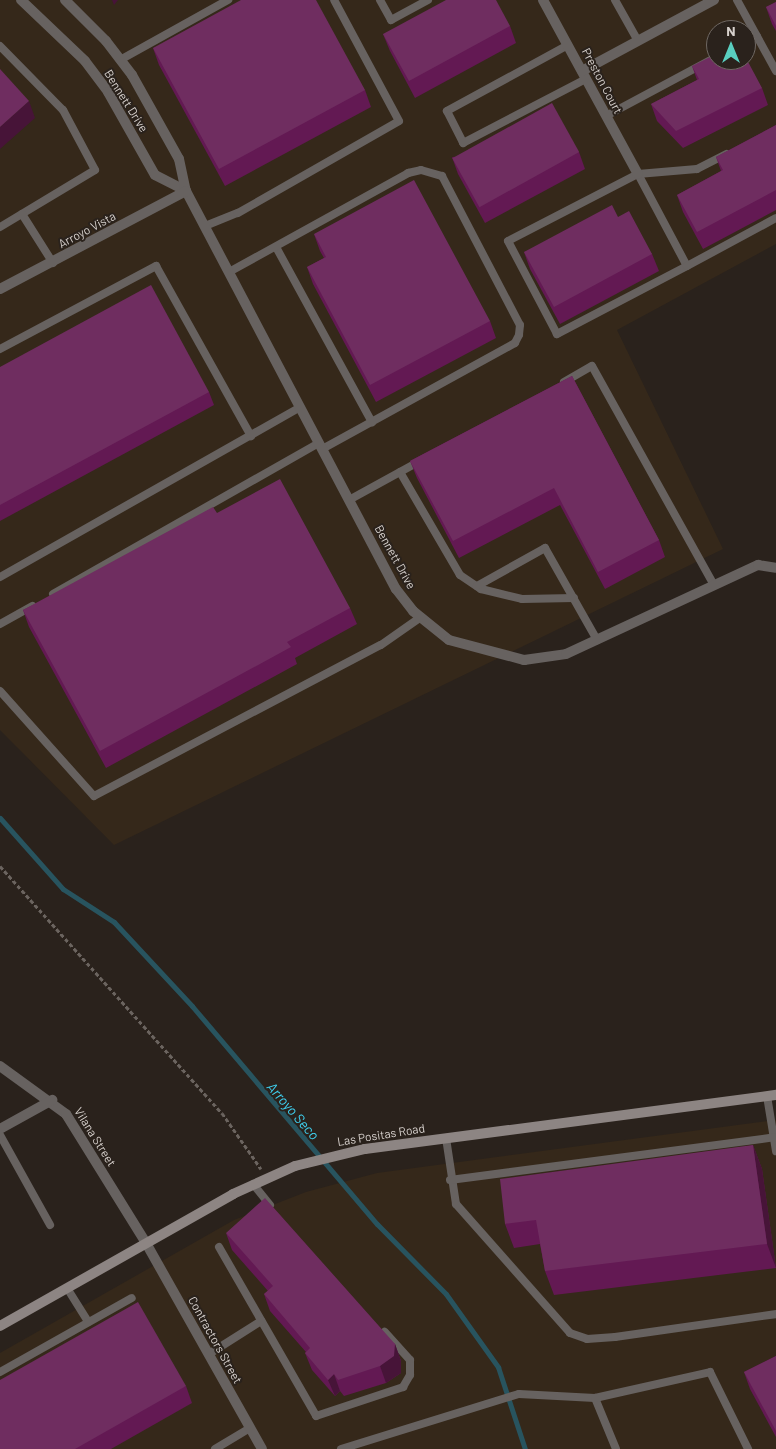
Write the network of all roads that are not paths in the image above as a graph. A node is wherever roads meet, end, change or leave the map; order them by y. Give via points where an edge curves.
1 (21, 0) edge
2 (65, 0) edge
3 (228, 0) edge
4 (334, 0) edge
5 (380, 0) edge
6 (428, 0) edge
7 (543, 0) edge
8 (615, 0) edge
9 (714, 0) edge
10 (737, 0) edge
11 (757, 36) joint
12 (638, 41) junction
13 (568, 45) junction
14 (0, 46) edge
15 (120, 60) junction
16 (706, 62) edge
17 (776, 71) edge
18 (584, 75) junction
19 (606, 116) junction
20 (732, 151) edge
21 (638, 174) junction
22 (186, 191) junction
23 (22, 214) junction
24 (776, 218) edge
25 (205, 226) junction
26 (0, 227) edge
27 (276, 247) junction
28 (53, 263) junction
29 (687, 266) junction
30 (229, 272) junction
31 (0, 289) edge
32 (0, 349) edge
33 (557, 385) edge
34 (300, 407) junction
35 (372, 422) junction
36 (251, 436) junction
37 (321, 446) junction
38 (426, 457) edge
39 (400, 472) junction
40 (349, 500) junction
41 (776, 568) edge
42 (0, 578) edge
43 (714, 585) junction
44 (477, 586) junction
45 (574, 598) junction
46 (421, 617) junction
47 (0, 624) edge
48 (597, 640) junction
49 (0, 691) edge
50 (0, 1066) edge
51 (771, 1096) edge
52 (52, 1100) junction
53 (0, 1129) edge
54 (0, 1134) edge
55 (446, 1138) junction
56 (775, 1138) edge
57 (776, 1151) edge
58 (450, 1180) junction
59 (252, 1184) junction
60 (278, 1213) edge
61 (50, 1225) dead end
62 (146, 1243) junction
63 (219, 1247) dead end
64 (67, 1288) junction
65 (132, 1298) dead end
66 (776, 1314) edge
67 (261, 1321) junction
68 (88, 1322) junction
69 (377, 1323) edge
70 (0, 1326) edge
71 (209, 1354) junction
72 (0, 1372) edge
73 (595, 1398) junction
74 (250, 1428) junction
75 (215, 1449) edge
76 (262, 1449) edge
77 (341, 1449) edge
78 (616, 1449) edge
79 (748, 1449) edge

1 - 22 street, Bennett Drive via 91,69 155,175
2 - 15 street, Bennett Drive
3 - 15 lane
4 - 25 lane via 399,121 238,213
5 - 6 lane via 391,20
7 - 13 street, Preston Court
8 - 12 lane
9 - 12 street
10 - 11 lane
11 - 17 lane
12 - 18 street
13 - 18 street, Preston Court
13 - 18 lane via 447,111 463,143
14 - 23 lane via 63,110 95,170
15 - 22 street, Bennett Drive via 180,159
16 - 19 lane
18 - 19 street, Preston Court
19 - 21 street, Preston Court
20 - 21 lane via 697,169
21 - 29 lane
21 - 29 lane via 508,241 557,334
22 - 25 street, Bennett Drive
22 - 28 street, Arroyo Vista
23 - 26 lane
23 - 28 lane
24 - 29 lane
25 - 30 street, Bennett Drive
27 - 30 lane
27 - 35 lane
27 - 35 lane via 408,173 426,171 442,176 520,325 519,335 515,343
28 - 31 street, Arroyo Vista
30 - 34 street, Bennett Drive
32 - 36 lane via 156,266
33 - 43 lane via 592,366
34 - 36 lane
34 - 37 street, Bennett Drive
35 - 37 lane
36 - 42 lane
37 - 40 street, Bennett Drive
37 - 47 lane
38 - 39 lane
39 - 40 lane
39 - 44 lane via 460,575
40 - 46 street, Bennett Drive via 396,589
41 - 43 street, Bennett Drive via 758,565
43 - 48 street, Bennett Drive
44 - 45 lane via 522,599
44 - 45 lane via 545,548
45 - 48 lane
46 - 48 street, Bennett Drive via 449,640 524,660 566,654
46 - 49 lane via 382,645 94,796
50 - 52 street, Vilana Street
51 - 55 main road, Las Positas Road
51 - 56 lane
52 - 53 street
52 - 62 street, Vilana Street via 66,1114
54 - 61 lane
55 - 58 lane
55 - 59 main road, Las Positas Road via 365,1149
56 - 57 lane
56 - 58 lane
58 - 66 lane via 456,1204 570,1333 587,1339 615,1337
59 - 60 lane
59 - 62 main road, Las Positas Road
62 - 64 main road, Las Positas Road
62 - 71 street, Contractors Street
63 - 67 lane
64 - 68 lane
64 - 70 main road, Las Positas Road
65 - 68 lane
67 - 69 lane via 316,1416 403,1387 410,1375 410,1360
67 - 71 lane
68 - 72 lane
71 - 74 street, Contractors Street
73 - 77 lane via 519,1394
73 - 78 lane
73 - 79 lane via 710,1372
74 - 75 lane
74 - 76 street, Contractors Street

